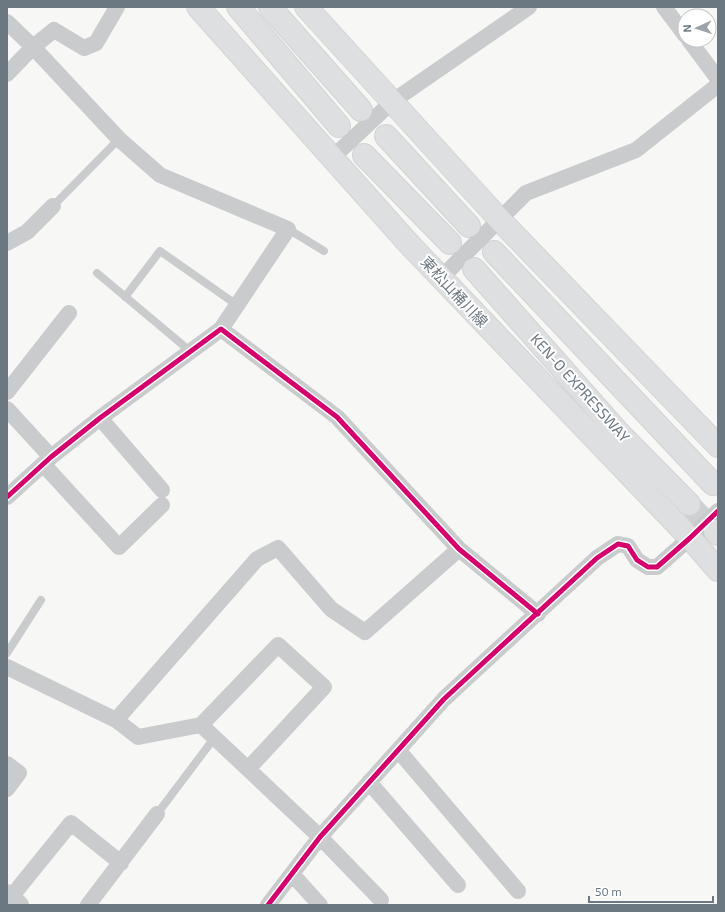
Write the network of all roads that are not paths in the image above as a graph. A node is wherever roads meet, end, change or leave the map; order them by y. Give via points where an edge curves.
1 (117, 7) edge
2 (198, 7) edge
3 (238, 7) edge
4 (270, 7) edge
5 (306, 7) edge
6 (528, 7) edge
7 (664, 7) edge
8 (7, 22) edge
9 (677, 24) edge
10 (34, 47) junction
11 (695, 48) edge
12 (7, 74) edge
13 (718, 79) edge
14 (718, 85) edge
15 (393, 101) junction
16 (361, 110) dead end
17 (339, 126) dead end
18 (386, 136) dead end
19 (119, 139) junction
20 (364, 156) dead end
21 (332, 158) junction
22 (53, 206) joint
23 (499, 219) junction
24 (470, 226) dead end
25 (288, 229) junction
26 (7, 243) edge
27 (450, 243) dead end
28 (324, 251) dead end
29 (494, 252) dead end
30 (474, 268) dead end
31 (97, 273) dead end
32 (441, 278) junction
33 (124, 296) junction
34 (237, 305) junction
35 (69, 313) dead end
36 (221, 328) junction
37 (190, 351) junction
38 (7, 392) edge
39 (7, 408) edge
40 (100, 418) junction
41 (718, 446) edge
42 (47, 460) junction
43 (713, 484) dead end
44 (7, 497) edge
45 (690, 504) tunnel mouth
46 (717, 525) edge
47 (690, 538) junction
48 (459, 549) junction
49 (718, 570) edge
50 (41, 600) dead end
51 (538, 614) junction
52 (7, 653) edge
53 (9, 672) edge
54 (116, 720) junction
55 (201, 725) junction
56 (215, 737) junction
57 (398, 750) junction
58 (7, 764) edge
59 (248, 769) junction
60 (370, 782) junction
61 (7, 789) edge
62 (157, 814) joint
63 (320, 838) junction
64 (121, 863) junction
65 (292, 874) junction
66 (458, 885) dead end
67 (518, 891) dead end
68 (11, 900) edge
69 (381, 900) dead end
70 (88, 905) edge
71 (268, 905) edge
72 (320, 905) edge

1 - 10 street via 96,43 84,48 54,30
2 - 21 main road, 東松山桶川線
3 - 17 main road
4 - 16 main road
5 - 15 main road
6 - 15 street
7 - 9 street
8 - 10 street
10 - 12 street
10 - 19 street
11 - 13 street
14 - 23 street via 636,150 526,193
15 - 21 street
15 - 23 main road
18 - 24 main road
19 - 22 lane
19 - 25 street via 160,175
20 - 27 main road
21 - 32 main road, 東松山桶川線
22 - 26 street via 27,232
23 - 32 street
23 - 41 main road
25 - 28 lane
25 - 34 street
29 - 43 main road, KEN-O EXPRESSWAY
30 - 45 main road, KEN-O EXPRESSWAY via 619,432
31 - 33 lane
32 - 47 main road, 東松山桶川線
33 - 34 lane via 160,251
33 - 37 lane
34 - 36 street
35 - 38 street
36 - 37 street
36 - 48 street via 337,417
37 - 40 street
39 - 42 street
40 - 42 street
40 - 42 street via 162,497 119,548
42 - 44 street
46 - 47 street
47 - 49 main road, 東松山桶川線
47 - 51 street via 657,567 648,567 637,560 628,546 618,544 597,558
48 - 51 street
48 - 54 street via 365,632 330,609 278,548 257,559
50 - 52 lane
51 - 57 street via 444,699
53 - 54 street
54 - 55 street via 138,737
55 - 56 street
55 - 59 street via 278,645 324,687
56 - 59 street
56 - 62 lane
57 - 60 street
57 - 67 street
58 - 61 street via 19,774
59 - 63 street
60 - 63 street
60 - 66 street
62 - 64 street
63 - 65 street
63 - 69 street
64 - 68 street via 71,823
64 - 70 street
65 - 71 street
65 - 72 street

